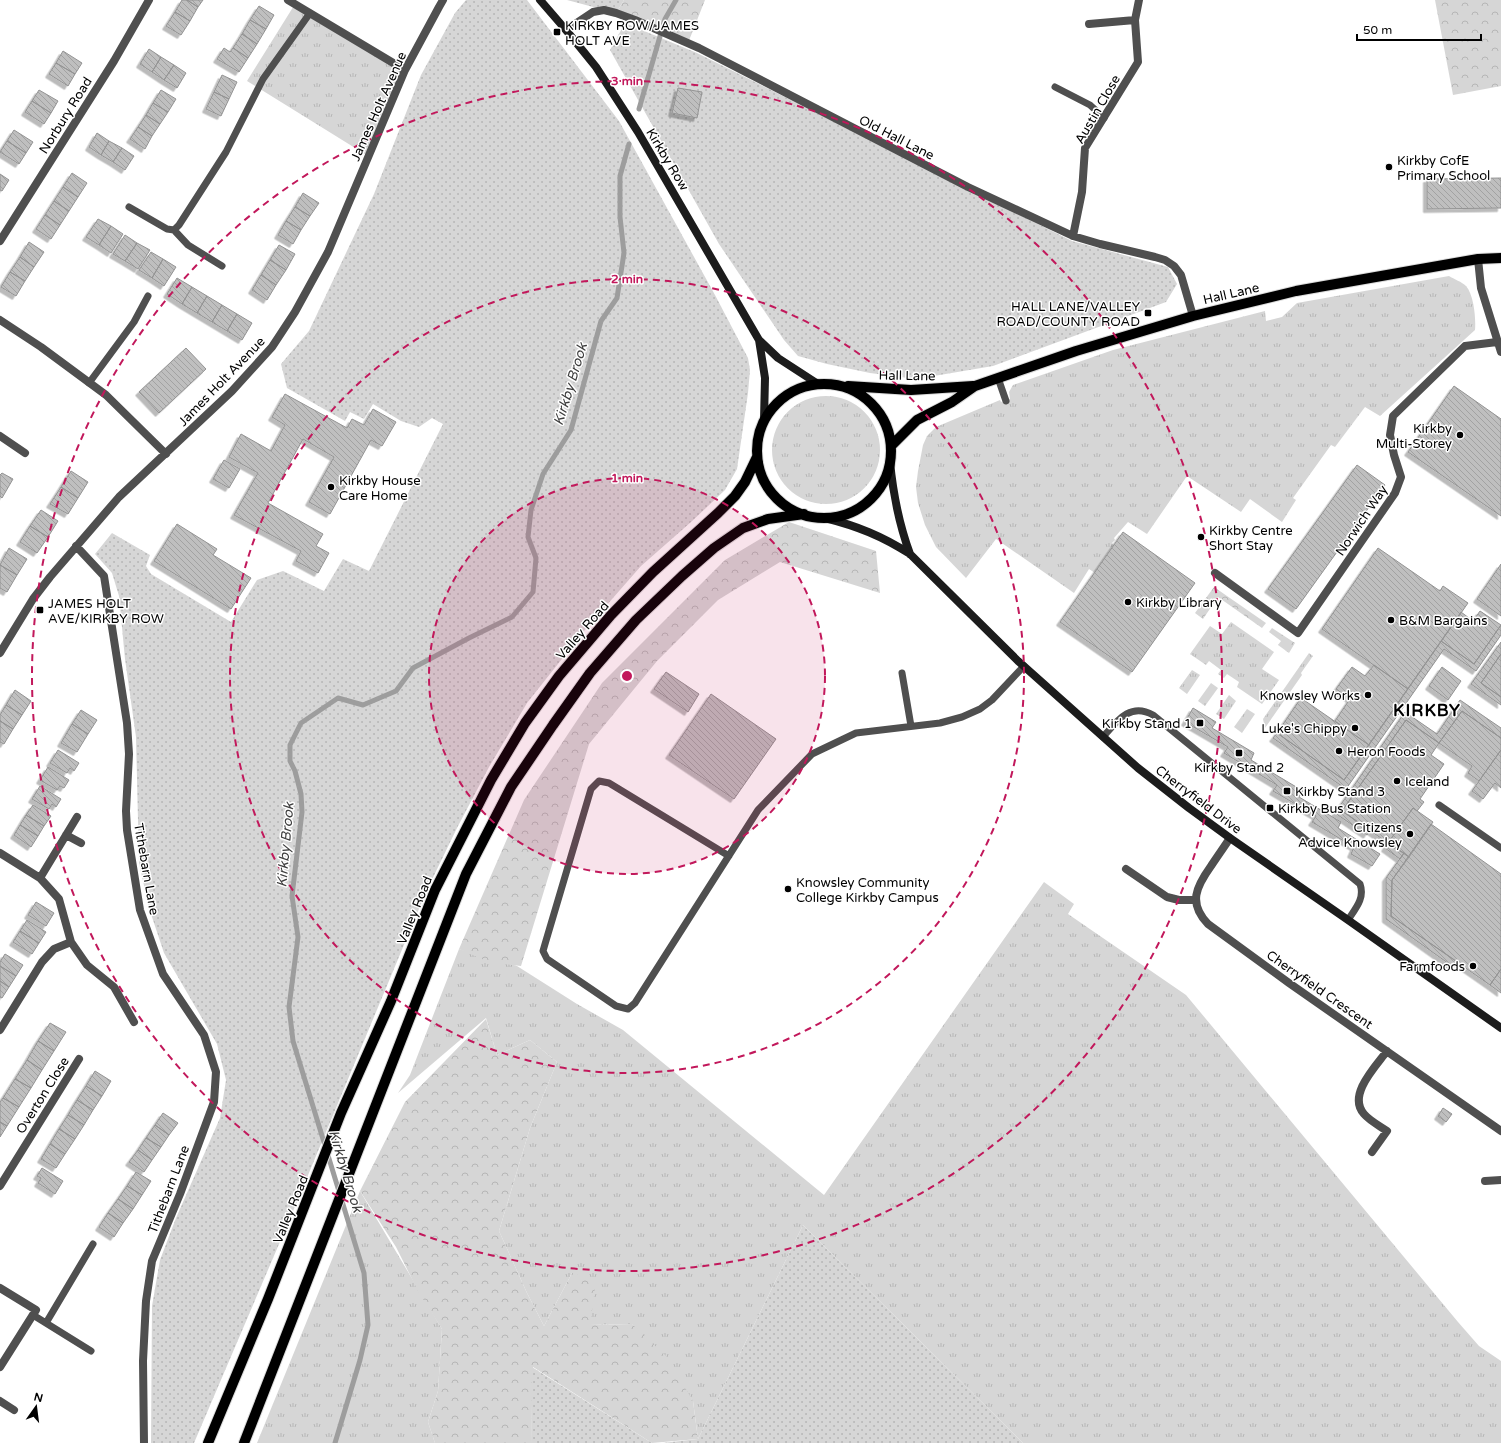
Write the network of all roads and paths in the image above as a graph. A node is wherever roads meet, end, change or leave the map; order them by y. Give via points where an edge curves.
1 (149, 0) edge
2 (288, 0) edge
3 (443, 0) edge
4 (540, 0) edge
5 (1139, 0) edge
6 (310, 13) junction
7 (1135, 20) junction
8 (1089, 24) dead end
9 (566, 30) junction
10 (405, 70) junction
11 (1055, 87) dead end
12 (1104, 118) junction
13 (129, 207) dead end
14 (174, 230) junction
15 (1073, 236) junction
16 (0, 241) edge
17 (1501, 258) edge
18 (1478, 259) junction
19 (222, 266) dead end
20 (148, 296) dead end
21 (1193, 316) junction
22 (0, 320) edge
23 (759, 340) junction
24 (1499, 342) edge
25 (1501, 352) edge
26 (998, 378) junction
27 (89, 383) junction
28 (818, 384) junction
29 (837, 385) junction
30 (975, 386) junction
31 (1006, 401) dead end
32 (764, 420) junction
33 (0, 436) edge
34 (891, 446) junction
35 (25, 453) dead end
36 (166, 454) junction
37 (757, 456) junction
38 (890, 462) junction
39 (804, 514) junction
40 (825, 518) junction
41 (76, 546) junction
42 (910, 554) junction
43 (1215, 574) dead end
44 (0, 653) edge
45 (1024, 666) junction
46 (902, 673) dead end
47 (911, 726) junction
48 (1102, 737) junction
49 (1439, 805) dead end
50 (77, 817) dead end
51 (66, 835) junction
52 (1230, 838) junction
53 (81, 843) dead end
54 (1501, 848) edge
55 (0, 853) edge
56 (729, 856) junction
57 (1126, 869) dead end
58 (40, 878) junction
59 (1196, 900) junction
60 (1348, 920) junction
61 (71, 942) junction
62 (134, 1022) dead end
63 (1501, 1028) edge
64 (0, 1030) edge
65 (1387, 1051) junction
66 (79, 1059) dead end
67 (1501, 1131) edge
68 (1372, 1152) dead end
69 (1501, 1180) edge
70 (1485, 1181) dead end
71 (0, 1186) edge
72 (93, 1244) dead end
73 (0, 1288) edge
74 (33, 1315) junction
75 (46, 1323) junction
76 (91, 1351) dead end
77 (0, 1367) edge
78 (0, 1401) edge
79 (14, 1410) dead end
80 (144, 1443) edge
81 (208, 1443) edge
82 (244, 1443) edge

1 - 16 street, Norbury Road via 114,61
2 - 6 street
3 - 10 street, James Holt Avenue
4 - 9 street, Kirkby Row
5 - 7 street, Austin Close
6 - 10 street
6 - 14 lane via 263,79 226,152
7 - 8 street
7 - 12 street, Austin Close via 1138,62
9 - 15 street, Old Hall Lane via 592,12 604,10 635,20 700,48 968,187
9 - 23 street, Kirkby Row via 596,67 638,132
10 - 36 street, James Holt Avenue via 328,252 295,312 272,347 232,391
11 - 12 lane via 1090,106
12 - 15 street, Austin Close via 1085,148 1082,192
13 - 14 lane via 167,229
14 - 19 lane via 188,245
15 - 21 street, Old Hall Lane via 1154,257 1174,266 1181,276
17 - 18 main road, Hall Lane
18 - 21 main road, Hall Lane via 1296,291
18 - 24 street via 1481,288
20 - 27 lane via 134,322
21 - 26 main road, Hall Lane via 1076,351
22 - 27 street
23 - 28 street, Kirkby Row via 778,358
23 - 32 street, Kirkby Row via 765,378
24 - 25 street
24 - 43 street, Norwich Way via 1464,346 1393,416 1390,435 1402,477 1400,483 1298,633
26 - 30 main road, Hall Lane
26 - 31 lane
27 - 36 street via 106,395
28 - 29 main road
28 - 32 main road via 796,390 777,402
29 - 30 main road, Hall Lane via 911,390
29 - 34 main road via 854,391 868,400 880,413
30 - 34 main road, Hall Lane via 952,402 917,420
32 - 37 main road via 758,438
33 - 35 street
34 - 38 main road
36 - 41 street, James Holt Avenue via 119,497
37 - 39 main road via 762,476 772,492 786,506
37 - 81 main road, Valley Road via 745,482 735,496 653,572 611,615 559,676 525,723 491,780 435,890 391,1001 341,1113
38 - 40 main road via 882,484 868,501 848,513
38 - 42 street, Cherryfield Drive via 903,536
39 - 40 main road
39 - 82 main road via 768,519 743,528 714,548 682,576 636,620 590,673 511,787 466,874
40 - 42 street, Cherryfield Drive via 876,534
41 - 44 street, James Holt Avenue via 33,599
41 - 80 street, Tithebarn Lane via 104,576 127,723 127,830 140,910 163,974 204,1035 216,1072 214,1102 152,1261 146,1301 143,1362
42 - 45 street, Cherryfield Drive
45 - 47 lane via 1004,689 980,709 940,723
45 - 48 street, Cherryfield Drive
46 - 47 lane
47 - 56 lane via 856,733 812,754 758,810
48 - 52 street, Cherryfield Drive
48 - 60 lane via 1127,713 1142,710 1153,715 1360,884 1362,898
49 - 54 lane
50 - 51 street
51 - 53 street
51 - 58 street
52 - 59 street via 1202,879
52 - 60 street, Cherryfield Drive
55 - 58 street
56 - 56 lane via 635,1003 628,1009 616,1006 547,959 543,951 545,944 591,789 599,781 609,783
57 - 59 street via 1167,897
58 - 61 street via 59,899
59 - 65 street, Cherryfield Crescent via 1199,913 1208,924
60 - 63 street, Cherryfield Drive
61 - 62 street via 87,965 114,987
61 - 64 street via 54,949 42,962
65 - 67 street, Cherryfield Crescent
65 - 68 street via 1358,1096 1360,1109 1387,1131
66 - 71 street, Overton Close
69 - 70 street
72 - 75 lane
73 - 74 street via 36,1310
74 - 75 lane
74 - 77 street
75 - 76 lane
78 - 79 street

